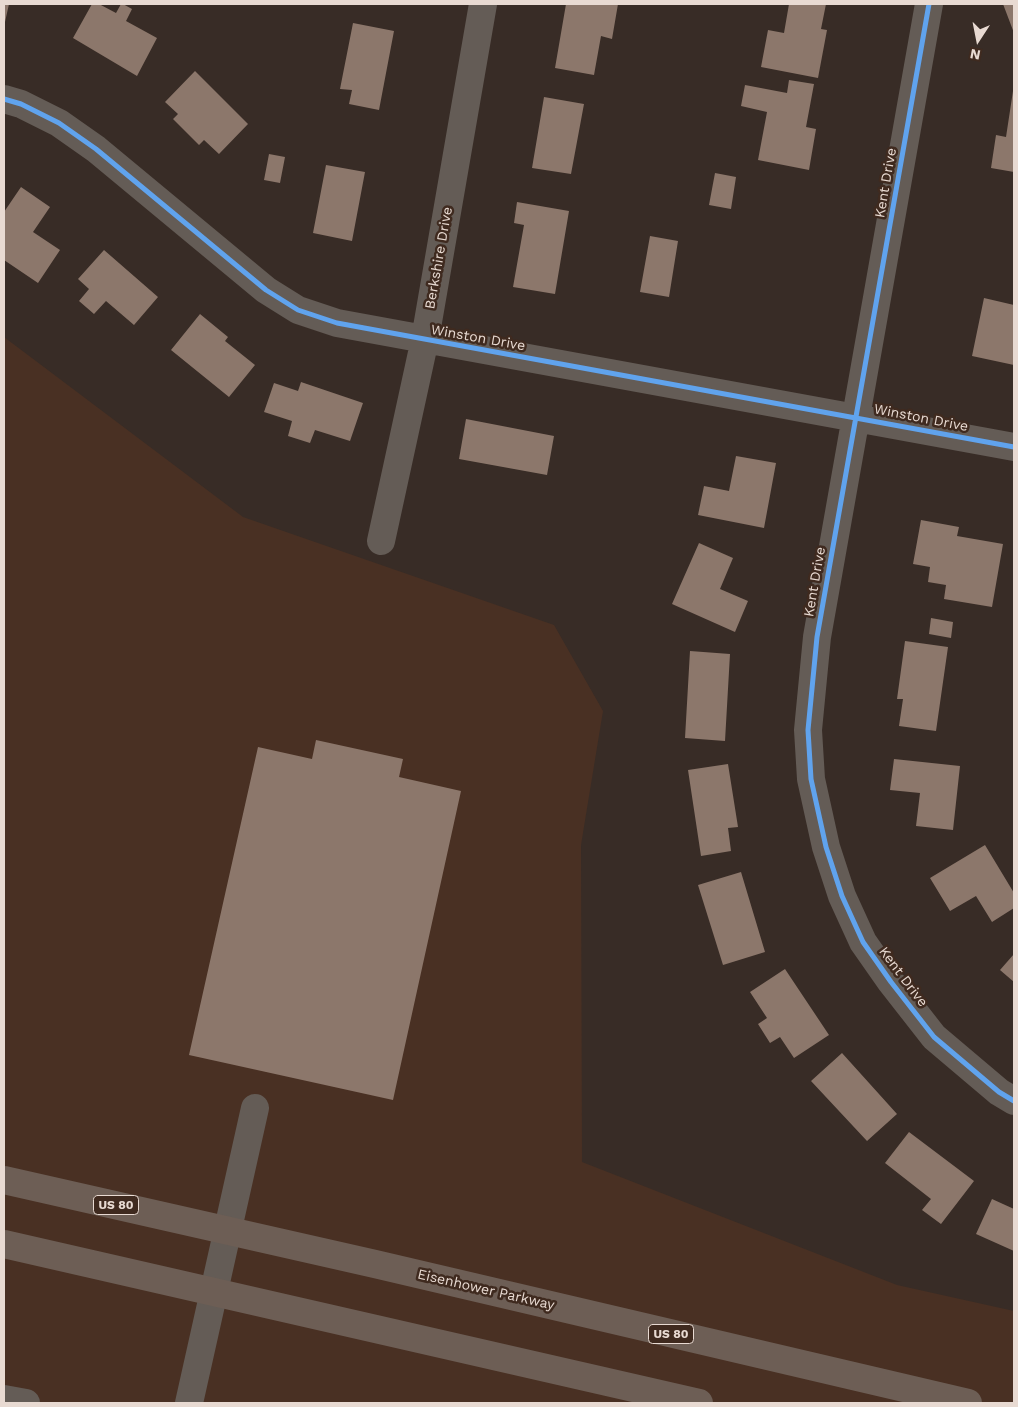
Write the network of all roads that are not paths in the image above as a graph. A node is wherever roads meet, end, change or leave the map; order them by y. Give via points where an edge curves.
1 (483, 4) edge
2 (929, 4) edge
3 (4, 99) edge
4 (425, 340) junction
5 (857, 418) junction
6 (1014, 447) edge
7 (381, 541) dead end
8 (1014, 1101) edge
9 (254, 1108) dead end
10 (4, 1180) edge
11 (227, 1230) junction
12 (4, 1244) edge
13 (214, 1291) junction
14 (4, 1399) edge
15 (26, 1403) edge
16 (189, 1403) edge
17 (699, 1403) edge
18 (968, 1403) edge

1 - 4 street, Berkshire Drive
2 - 5 street, Kent Drive
3 - 4 street, Winston Drive via 59,123 96,149 266,290 298,310 337,323
4 - 5 street, Winston Drive
4 - 7 street, Berkshire Drive
5 - 6 street, Winston Drive
5 - 8 street, Kent Drive via 816,637 808,730 811,779 826,846 842,896 863,942 891,982 934,1037
9 - 11 street
10 - 11 main road, Eisenhower Parkway / US 80
11 - 13 street
11 - 18 main road, Eisenhower Parkway / US 80
12 - 13 main road
13 - 16 street
13 - 17 main road
14 - 15 street

